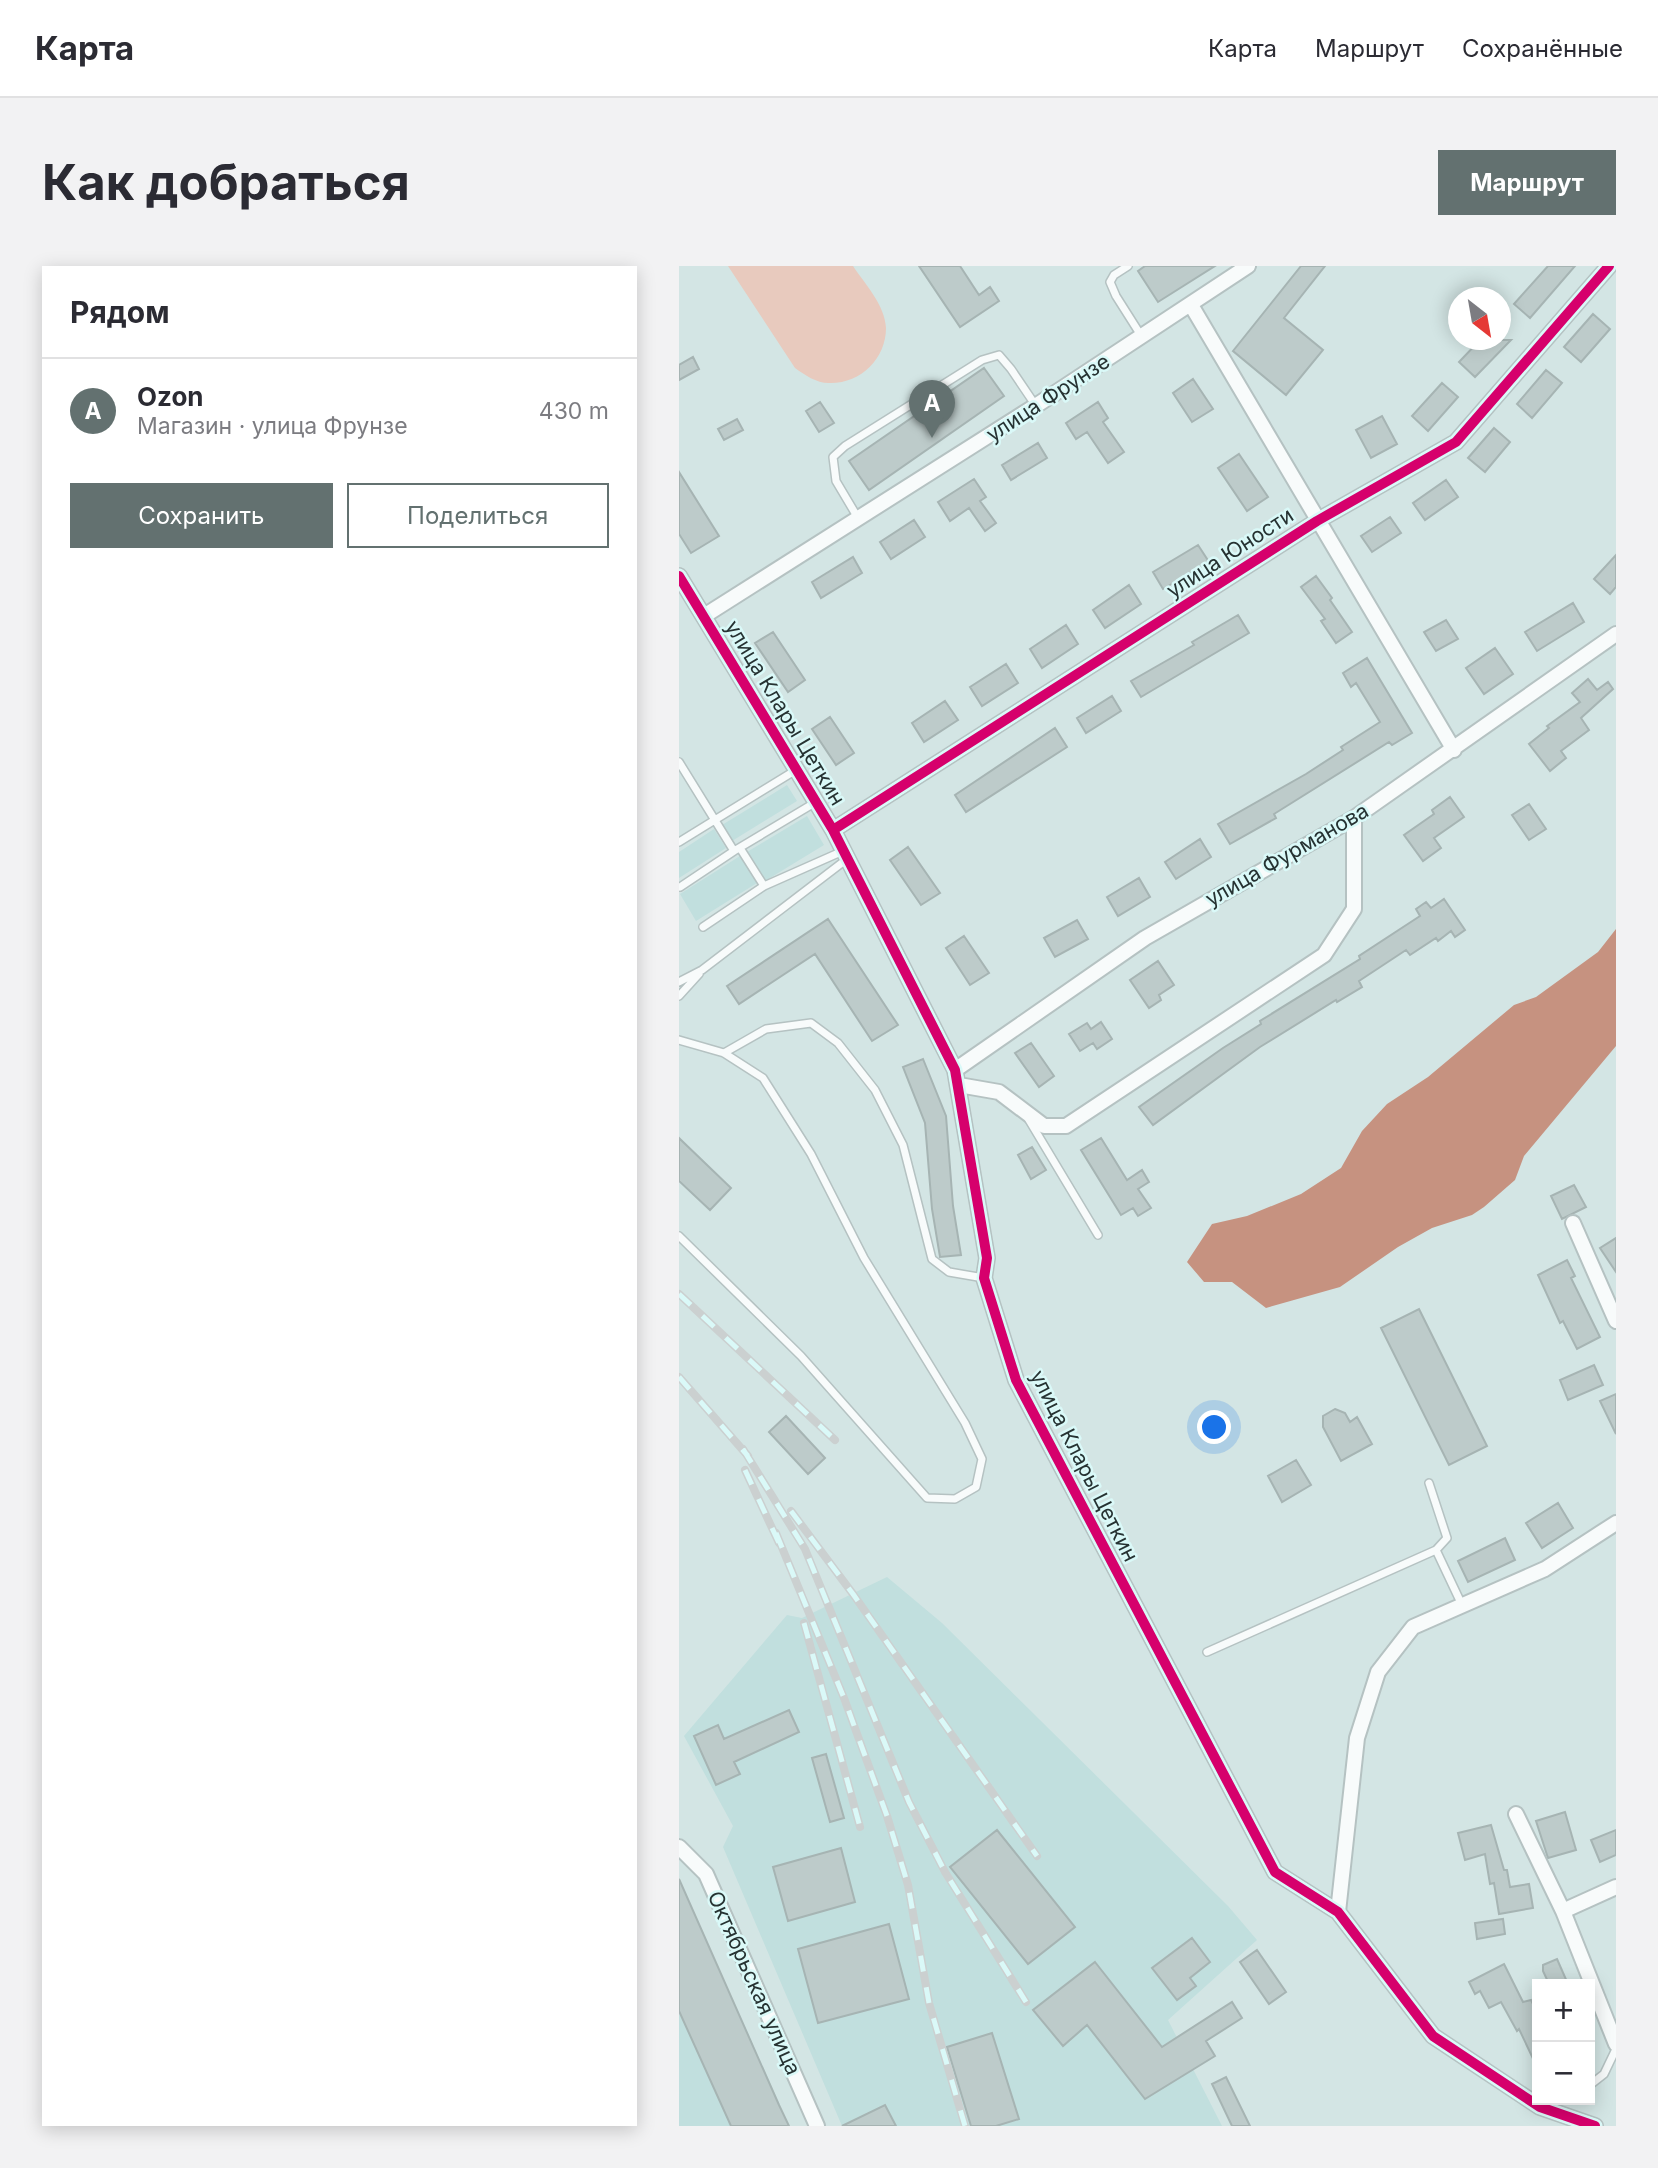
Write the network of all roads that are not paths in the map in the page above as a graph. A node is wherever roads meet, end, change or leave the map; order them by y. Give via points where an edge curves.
1 (1128, 266) edge
2 (1248, 266) edge
3 (1609, 266) edge
4 (1191, 305) junction
5 (1142, 337) junction
6 (1036, 406) junction
7 (859, 519) junction
8 (1317, 521) junction
9 (679, 576) edge
10 (704, 616) junction
11 (1616, 634) edge
12 (1454, 750) junction
13 (679, 762) edge
14 (797, 770) junction
15 (816, 802) junction
16 (1355, 818) junction
17 (715, 820) junction
18 (833, 830) junction
19 (679, 842) edge
20 (737, 849) junction
21 (845, 855) junction
22 (764, 886) junction
23 (680, 887) edge
24 (703, 927) dead end
25 (702, 971) junction
26 (679, 982) edge
27 (679, 996) edge
28 (679, 1040) edge
29 (724, 1053) junction
30 (955, 1070) junction
31 (959, 1085) junction
32 (1025, 1113) junction
33 (1573, 1223) dead end
34 (1098, 1235) dead end
35 (679, 1236) edge
36 (984, 1278) junction
37 (1616, 1321) edge
38 (1429, 1483) dead end
39 (1616, 1523) edge
40 (1616, 1535) edge
41 (1582, 1544) junction
42 (1436, 1550) junction
43 (1462, 1605) junction
44 (1207, 1652) dead end
45 (1516, 1814) dead end
46 (679, 1847) edge
47 (1616, 1887) edge
48 (1563, 1910) junction
49 (1338, 1912) junction
50 (1616, 2043) edge
51 (1616, 2049) edge
52 (1595, 2081) edge
53 (1546, 2105) edge
54 (1540, 2107) junction
55 (817, 2126) edge
56 (1595, 2126) edge

1 - 5 lane via 1110,282
2 - 4 street, улица Фрунзе
3 - 8 street, улица Юности via 1456,442
4 - 5 street, улица Фрунзе
4 - 8 street
5 - 6 street, улица Фрунзе
6 - 7 street, улица Фрунзе
6 - 7 lane via 999,355 982,360 845,446 833,457 836,481
7 - 10 street, улица Фрунзе
8 - 12 street
8 - 18 street, улица Юности
9 - 10 street, улица Клары Цеткин
10 - 14 street, улица Клары Цеткин
11 - 12 street, улица Фурманова
12 - 16 street, улица Фурманова
13 - 17 lane
14 - 15 street, улица Клары Цеткин
14 - 17 lane
15 - 18 street, улица Клары Цеткин
15 - 20 lane
16 - 30 street, улица Фурманова via 1145,938
16 - 32 street via 1354,909 1324,954 1066,1126 1044,1126
17 - 19 lane
17 - 20 lane
18 - 21 street, улица Клары Цеткин
20 - 22 lane
20 - 23 lane
21 - 22 lane
21 - 25 lane
21 - 30 street, улица Клары Цеткин
22 - 24 lane
25 - 26 lane
25 - 27 lane
28 - 29 lane
29 - 35 lane via 763,1078 811,1154 864,1258 971,1435 982,1460 976,1487 955,1499 927,1498 801,1356
29 - 36 lane via 766,1029 811,1023 838,1043 875,1090 903,1145 932,1259 949,1272
30 - 31 street, улица Клары Цеткин
31 - 32 street via 999,1091
31 - 36 street, улица Клары Цеткин via 987,1258
32 - 34 lane
33 - 37 street
36 - 49 street, улица Клары Цеткин via 1016,1380 1275,1872
38 - 42 lane via 1447,1538
39 - 41 street
40 - 41 street
41 - 43 street via 1545,1569
42 - 43 lane
42 - 44 lane
43 - 49 street via 1413,1627 1378,1672 1357,1738
45 - 48 street
46 - 55 street, Октябрьская улица via 706,1874
47 - 48 street
48 - 50 street
49 - 54 street, улица Клары Цеткин via 1433,2036
51 - 52 lane via 1604,2074
53 - 54 lane
54 - 56 street, улица Клары Цеткин

